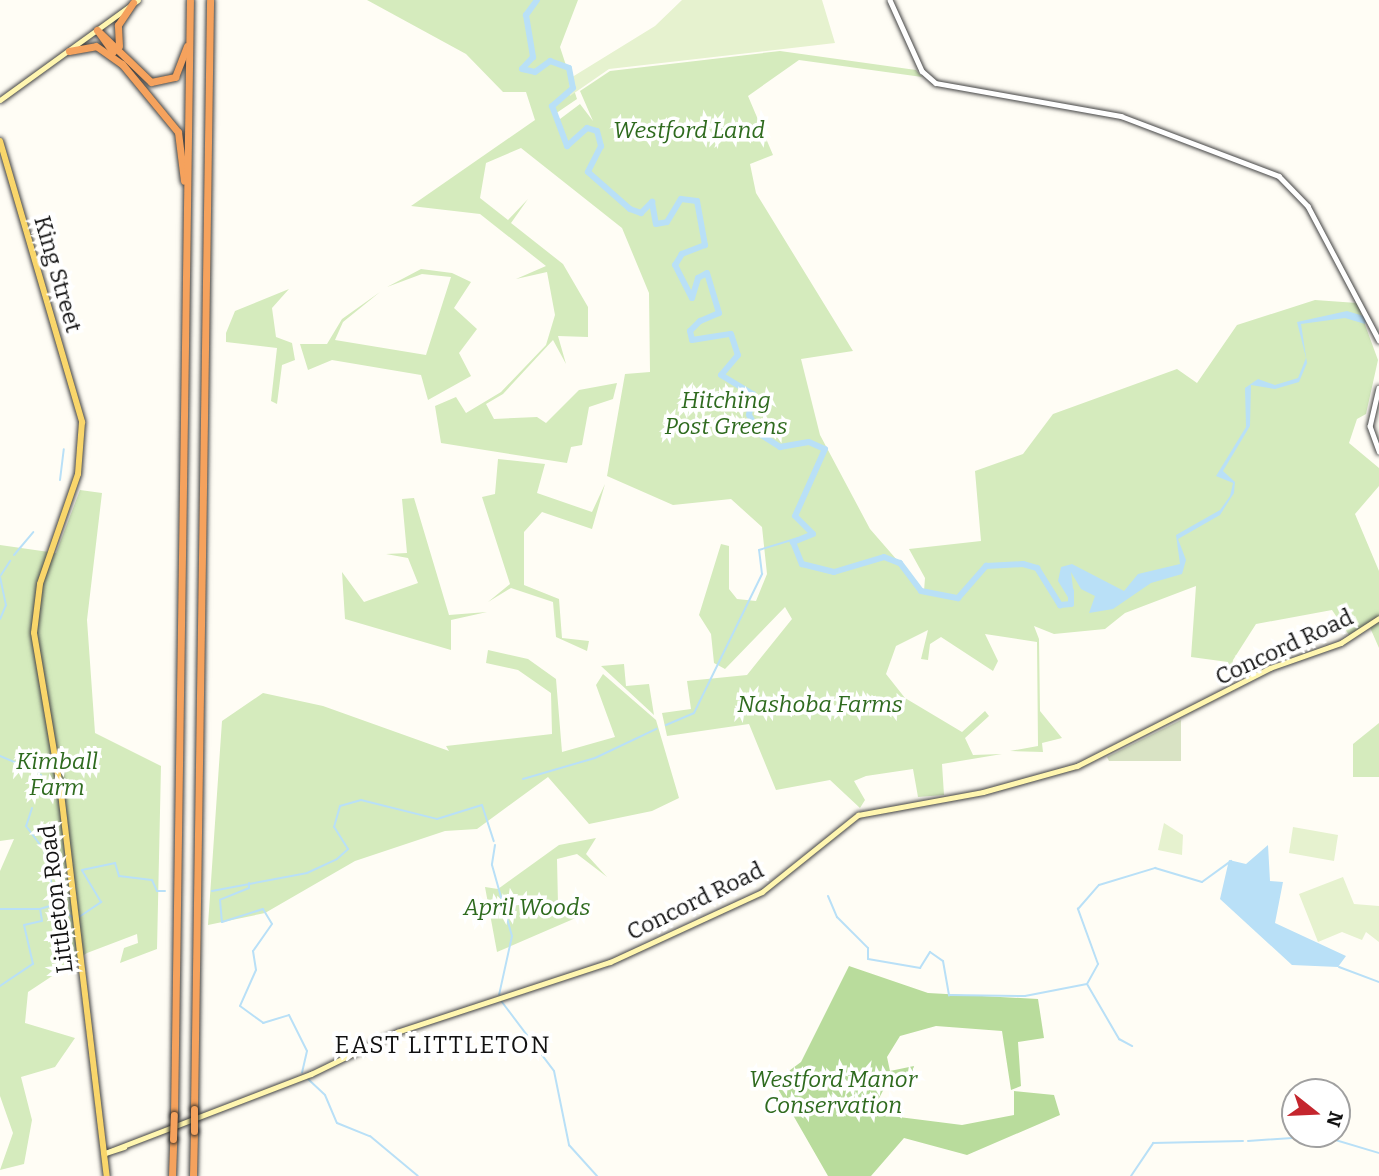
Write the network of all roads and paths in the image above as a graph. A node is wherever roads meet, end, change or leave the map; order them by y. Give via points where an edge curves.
1 (190, 0) edge
2 (210, 0) edge
3 (890, 0) edge
4 (136, 2) edge
5 (97, 30) junction
6 (69, 51) junction
7 (120, 51) junction
8 (122, 64) junction
9 (0, 100) edge
10 (0, 141) edge
11 (188, 256) junction
12 (1379, 340) edge
13 (1379, 388) edge
14 (81, 416) joint
15 (1379, 451) edge
16 (1379, 618) edge
17 (105, 1153) junction
18 (107, 1176) edge
19 (173, 1176) edge
20 (193, 1176) edge

1 - 7 highway via 185,58 175,77 144,80
1 - 11 highway
2 - 20 highway, bridge
3 - 12 street via 922,71 936,83 1121,116 1273,172 1308,206
4 - 5 main road
4 - 7 highway via 118,25
5 - 6 main road
5 - 7 highway
5 - 8 highway
6 - 8 highway via 93,46
6 - 9 main road
8 - 11 highway via 180,137
10 - 14 main road, King Street
11 - 19 highway, bridge
13 - 15 street via 1370,421
14 - 17 main road, Littleton Road via 78,474 38,589 34,639 59,783
16 - 17 main road, Concord Road via 1340,643 1270,668 1077,766 984,792 858,815 762,892 610,962 397,1032 311,1074
17 - 18 main road, Littleton Road

